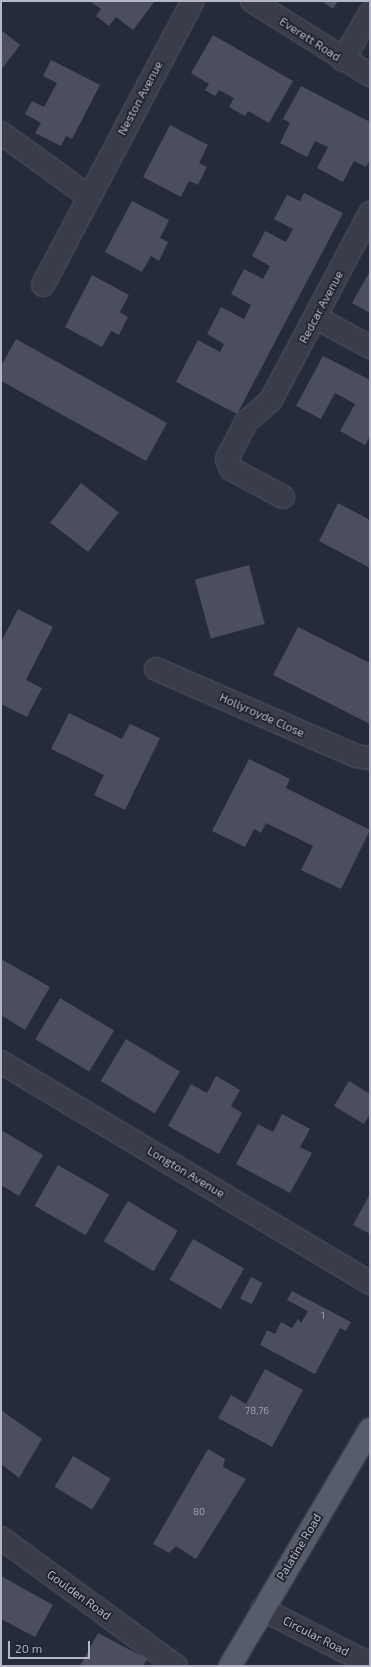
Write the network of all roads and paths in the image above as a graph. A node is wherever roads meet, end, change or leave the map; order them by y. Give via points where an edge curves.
1 (192, 1) edge
2 (252, 1) edge
3 (370, 13) edge
4 (343, 60) junction
5 (370, 75) edge
6 (1, 133) edge
7 (88, 196) junction
8 (370, 213) edge
9 (43, 285) dead end
10 (315, 318) junction
11 (370, 347) edge
12 (283, 497) dead end
13 (156, 668) dead end
14 (370, 758) edge
15 (1, 1062) edge
16 (370, 1283) edge
17 (370, 1429) edge
18 (1, 1538) edge
19 (262, 1609) junction
20 (370, 1664) edge
21 (176, 1666) edge
22 (230, 1666) edge

1 - 7 street, Neston Avenue
2 - 4 street, Everett Road
3 - 4 street
4 - 5 street, Everett Road
6 - 7 street
7 - 9 street, Neston Avenue
8 - 10 street, Redcar Avenue
10 - 11 street
10 - 12 street, Redcar Avenue via 271,400 246,422 227,459 231,469
13 - 14 street, Hollyroyde Close via 356,756
15 - 16 street, Longton Avenue
17 - 19 main road, Palatine Road
18 - 21 street, Goulden Road
19 - 20 street, Circular Road
19 - 22 main road, Palatine Road

